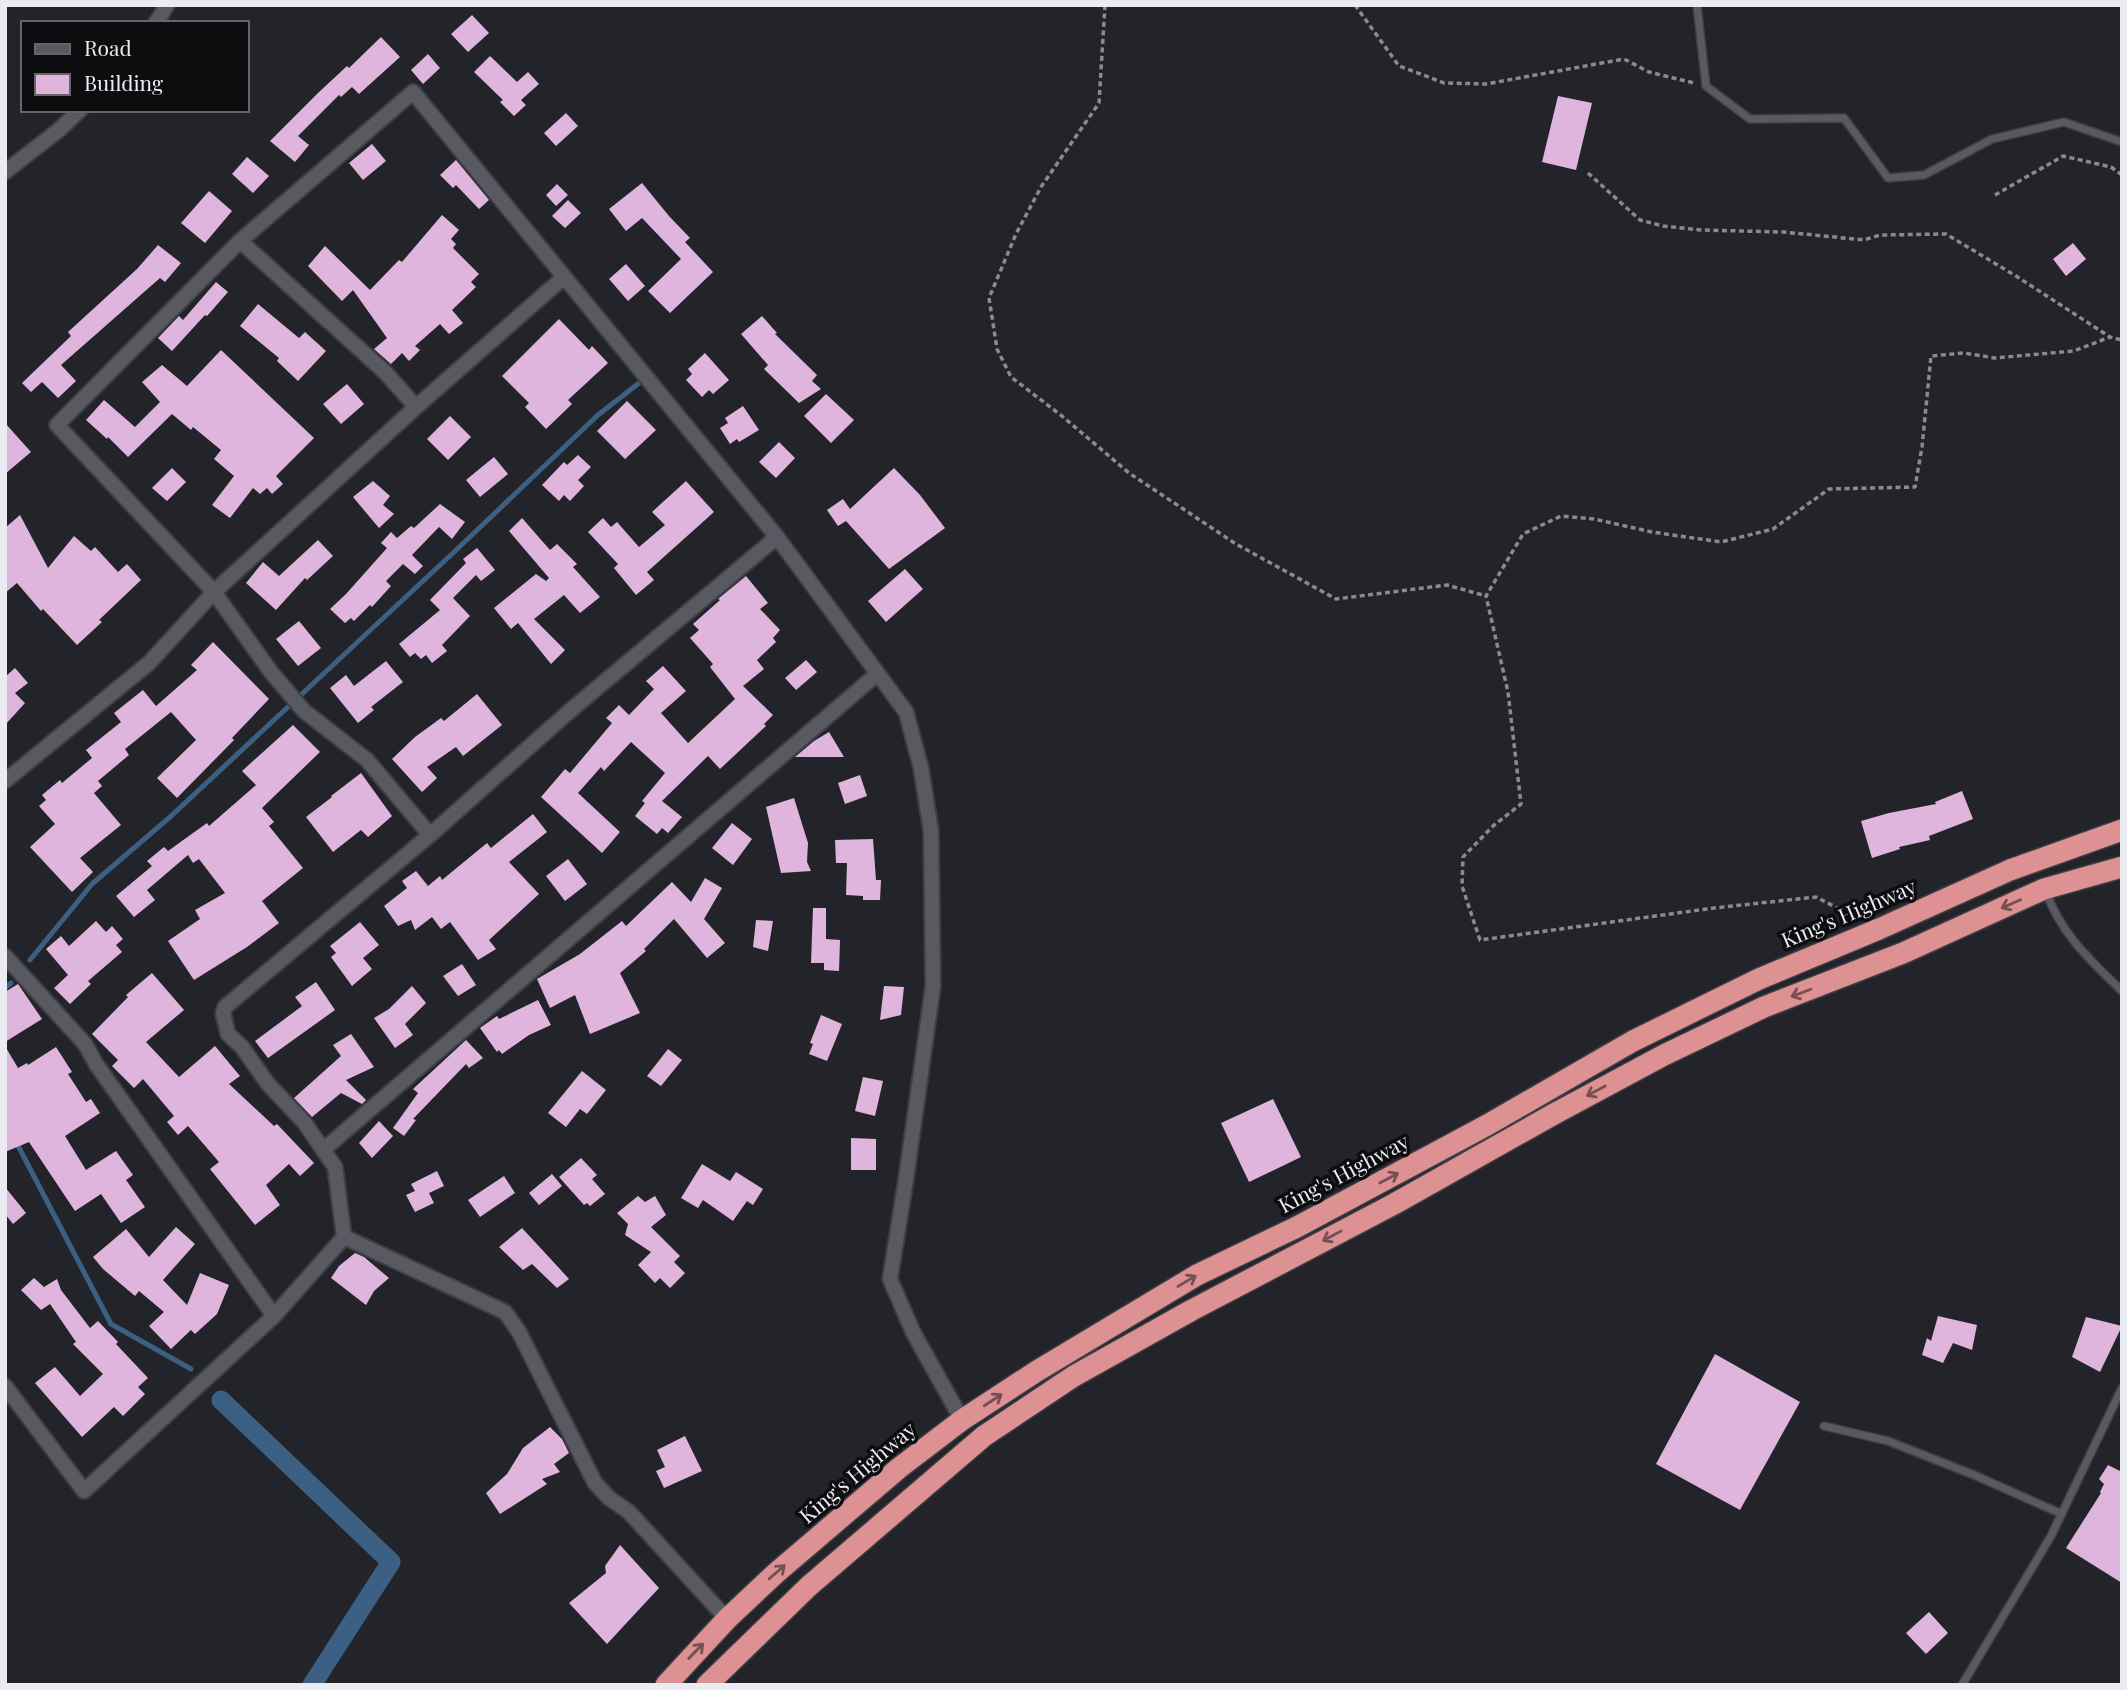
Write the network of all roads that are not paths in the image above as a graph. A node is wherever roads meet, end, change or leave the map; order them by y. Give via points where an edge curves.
1 (167, 5) edge
2 (1697, 5) edge
3 (157, 21) edge
4 (78, 112) edge
5 (2122, 142) edge
6 (5, 172) edge
7 (240, 242) junction
8 (564, 277) junction
9 (416, 407) junction
10 (777, 537) junction
11 (214, 592) junction
12 (877, 674) junction
13 (5, 781) edge
14 (2122, 830) edge
15 (430, 835) junction
16 (2122, 867) edge
17 (2044, 889) junction
18 (5, 956) edge
19 (2122, 991) edge
20 (323, 1150) junction
21 (344, 1237) junction
22 (274, 1316) junction
23 (5, 1386) edge
24 (2122, 1388) edge
25 (962, 1420) junction
26 (1825, 1426) dead end
27 (2062, 1514) junction
28 (727, 1619) junction
29 (666, 1685) edge
30 (707, 1685) edge
31 (1962, 1685) edge

1 - 3 street
2 - 5 lane via 1706,86 1750,118 1844,118 1888,178 1924,175 1992,139 2064,122
4 - 6 street
7 - 8 street via 413,92
7 - 9 street via 385,372
7 - 11 street via 57,425
8 - 9 street
8 - 10 street
9 - 11 street
10 - 12 street
10 - 15 street
11 - 13 street via 149,663
11 - 15 street via 304,711 367,760
12 - 20 street
12 - 25 street via 906,712 931,831 933,986 890,1279 913,1332
25 -> 14 highway, King's Highway via 1197,1275 1489,1125 1633,1041 1759,978 2010,870
15 - 20 street via 231,1000 223,1013 229,1034
16 - 17 highway
17 - 19 lane via 2075,945
17 -> 30 highway via 1903,953 1764,1007 1664,1055 1074,1376 984,1436 808,1586
18 - 22 street via 85,1044
20 - 21 street via 335,1167
21 - 22 street
21 - 28 street via 505,1312 595,1483 629,1512
22 - 23 street via 84,1491
24 - 27 lane
28 -> 25 highway, King's Highway
26 - 27 lane via 1888,1441
27 - 31 lane
29 -> 28 highway, King's Highway

